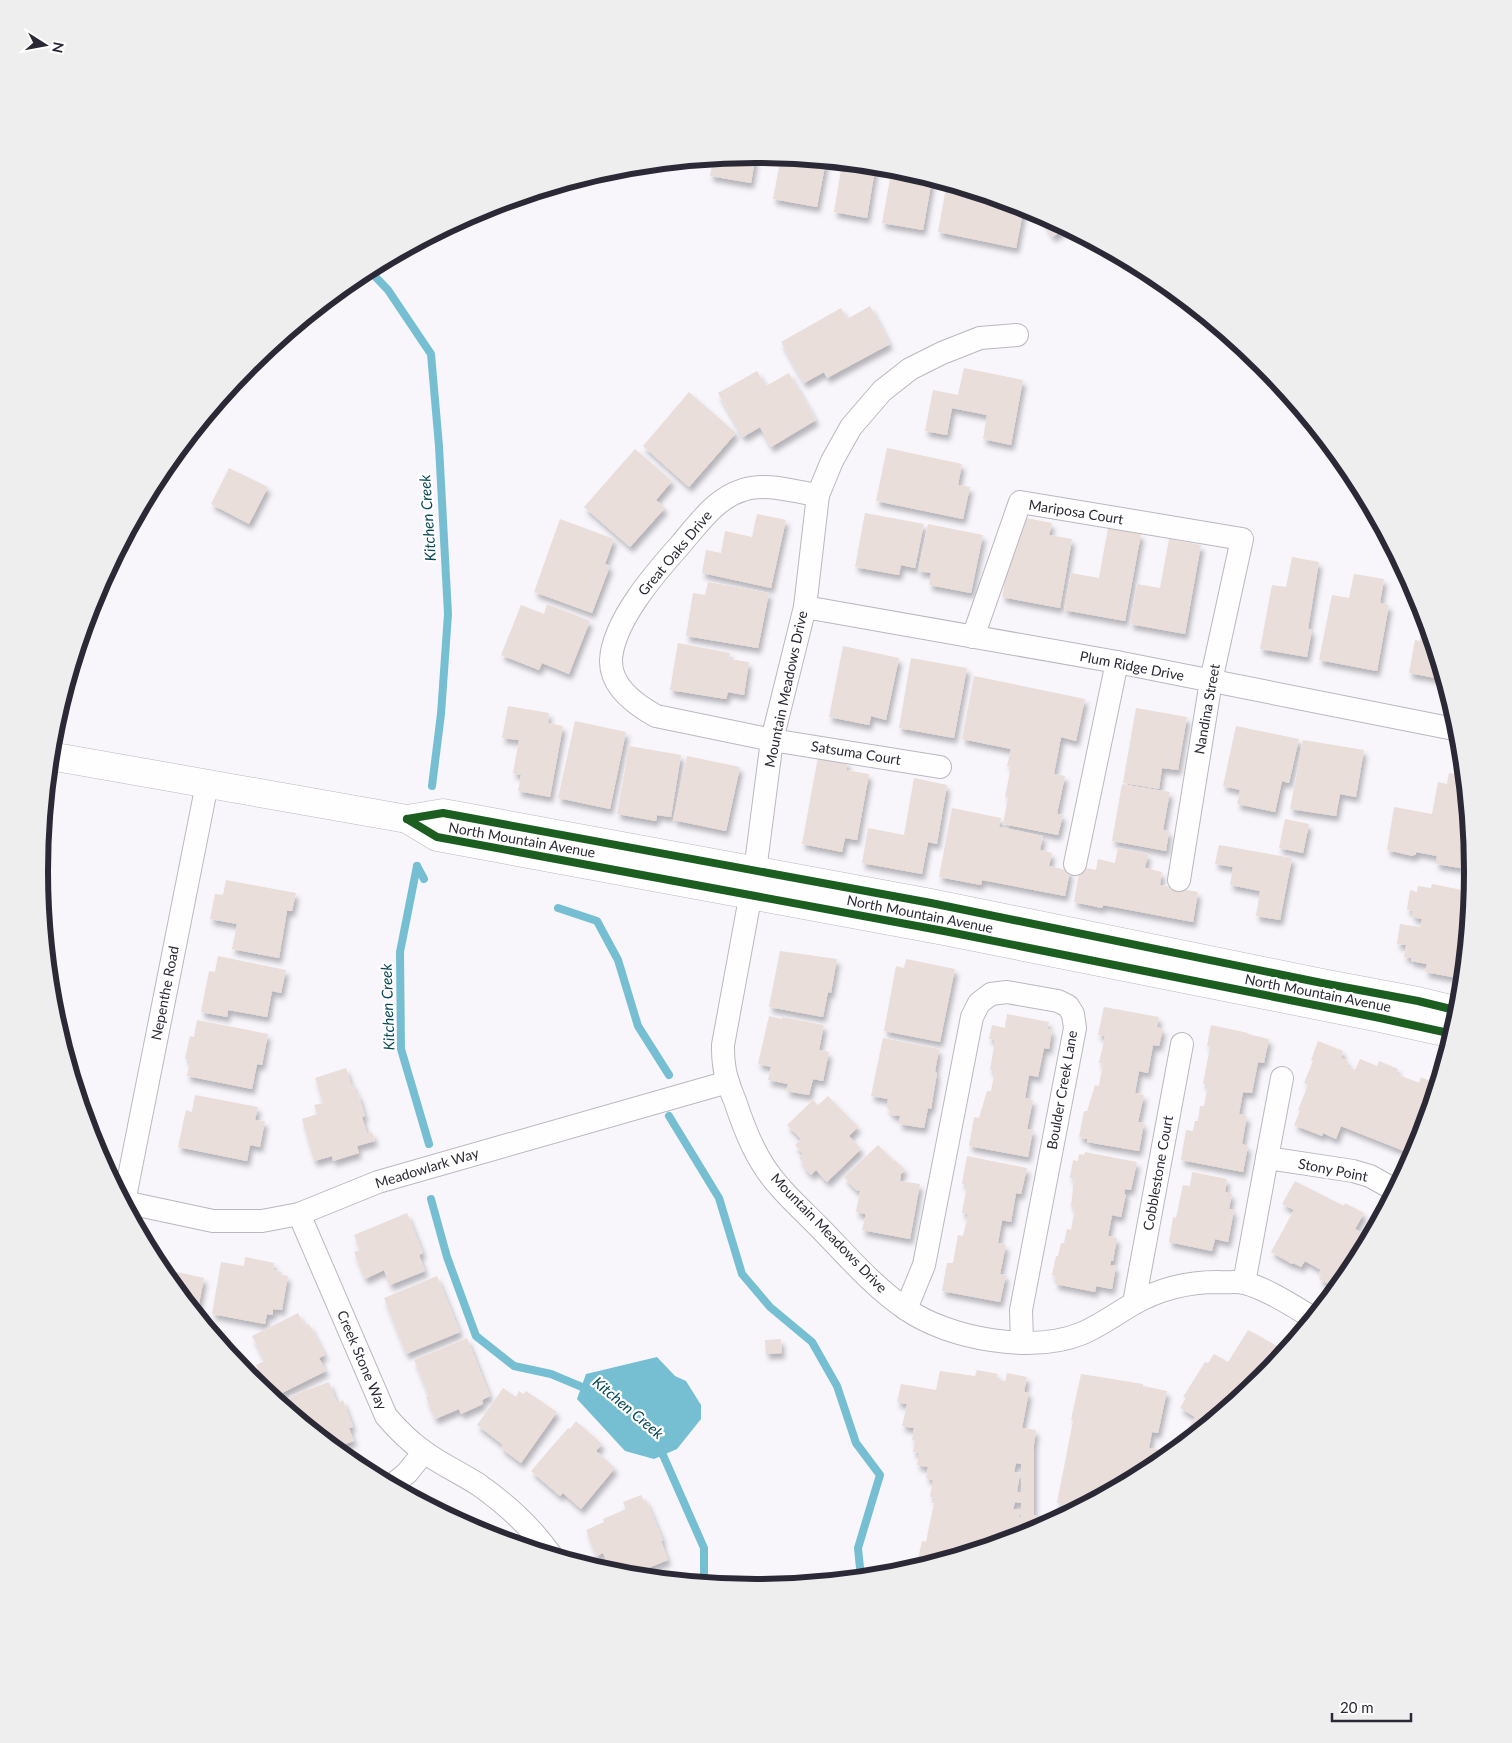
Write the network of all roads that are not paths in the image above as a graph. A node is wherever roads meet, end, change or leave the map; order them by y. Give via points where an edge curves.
1 (1017, 334) dead end
2 (818, 496) junction
3 (1242, 539) joint
4 (805, 607) junction
5 (974, 637) junction
6 (1117, 662) junction
7 (1211, 681) junction
8 (1450, 728) edge
9 (772, 740) junction
10 (57, 757) edge
11 (940, 767) dead end
12 (207, 784) junction
13 (1075, 864) dead end
14 (1179, 880) dead end
15 (753, 883) junction
16 (1451, 1009) edge
17 (1445, 1033) edge
18 (1182, 1044) dead end
19 (1282, 1078) dead end
20 (728, 1082) junction
21 (1267, 1158) junction
22 (1390, 1187) edge
23 (126, 1194) edge
24 (130, 1203) edge
25 (299, 1214) junction
26 (1244, 1282) junction
27 (1134, 1303) junction
28 (906, 1309) junction
29 (1308, 1315) edge
30 (1022, 1342) junction
31 (424, 1452) junction
32 (396, 1482) edge
33 (546, 1547) edge

1 - 2 street, Mountain Meadows Drive via 980,338 934,357 910,369 882,391 852,426 832,461
2 - 4 street, Mountain Meadows Drive
2 - 9 street, Great Oaks Drive via 766,487 744,489 710,510 646,585 617,636 611,660 621,688 640,707 656,716
3 - 5 street, Mariposa Court via 1020,502
3 - 7 street, Nandina Street
4 - 5 street, Plum Ridge Drive
4 - 9 street, Mountain Meadows Drive
5 - 6 street, Plum Ridge Drive
6 - 7 street, Plum Ridge Drive
6 - 13 street
7 - 8 street, Plum Ridge Drive
7 - 14 street, Nandina Street
9 - 11 street, Satsuma Court
9 - 15 street, Mountain Meadows Drive
10 - 12 street, North Mountain Avenue
12 - 15 street, North Mountain Avenue via 407,819 443,813
12 - 23 street, Nepenthe Road
15 - 16 street, North Mountain Avenue via 950,906
15 - 17 street, North Mountain Avenue via 954,933
15 - 20 street, Mountain Meadows Drive via 723,1045
18 - 27 street, Cobblestone Court
19 - 21 street
20 - 25 street, Meadowlark Way via 378,1182
20 - 28 street, Mountain Meadows Drive via 757,1155 778,1185 874,1282
21 - 22 street, Stony Point via 1352,1171
21 - 26 street
24 - 25 street, Meadowlark Way via 213,1221 262,1221
25 - 31 street, Creek Stone Way via 386,1416
26 - 27 street, Mountain Meadows Drive via 1184,1284
26 - 29 street, Mountain Meadows Drive
27 - 30 street, Mountain Meadows Drive via 1082,1333 1054,1341
28 - 30 street, Mountain Meadows Drive via 939,1327 986,1339
28 - 30 street, Boulder Creek Lane via 924,1265 972,1017 979,1003 990,994 1007,992 1058,1001 1068,1006 1075,1028 1021,1310
31 - 32 street
31 - 33 street, Creek Stone Way via 480,1486 518,1517

